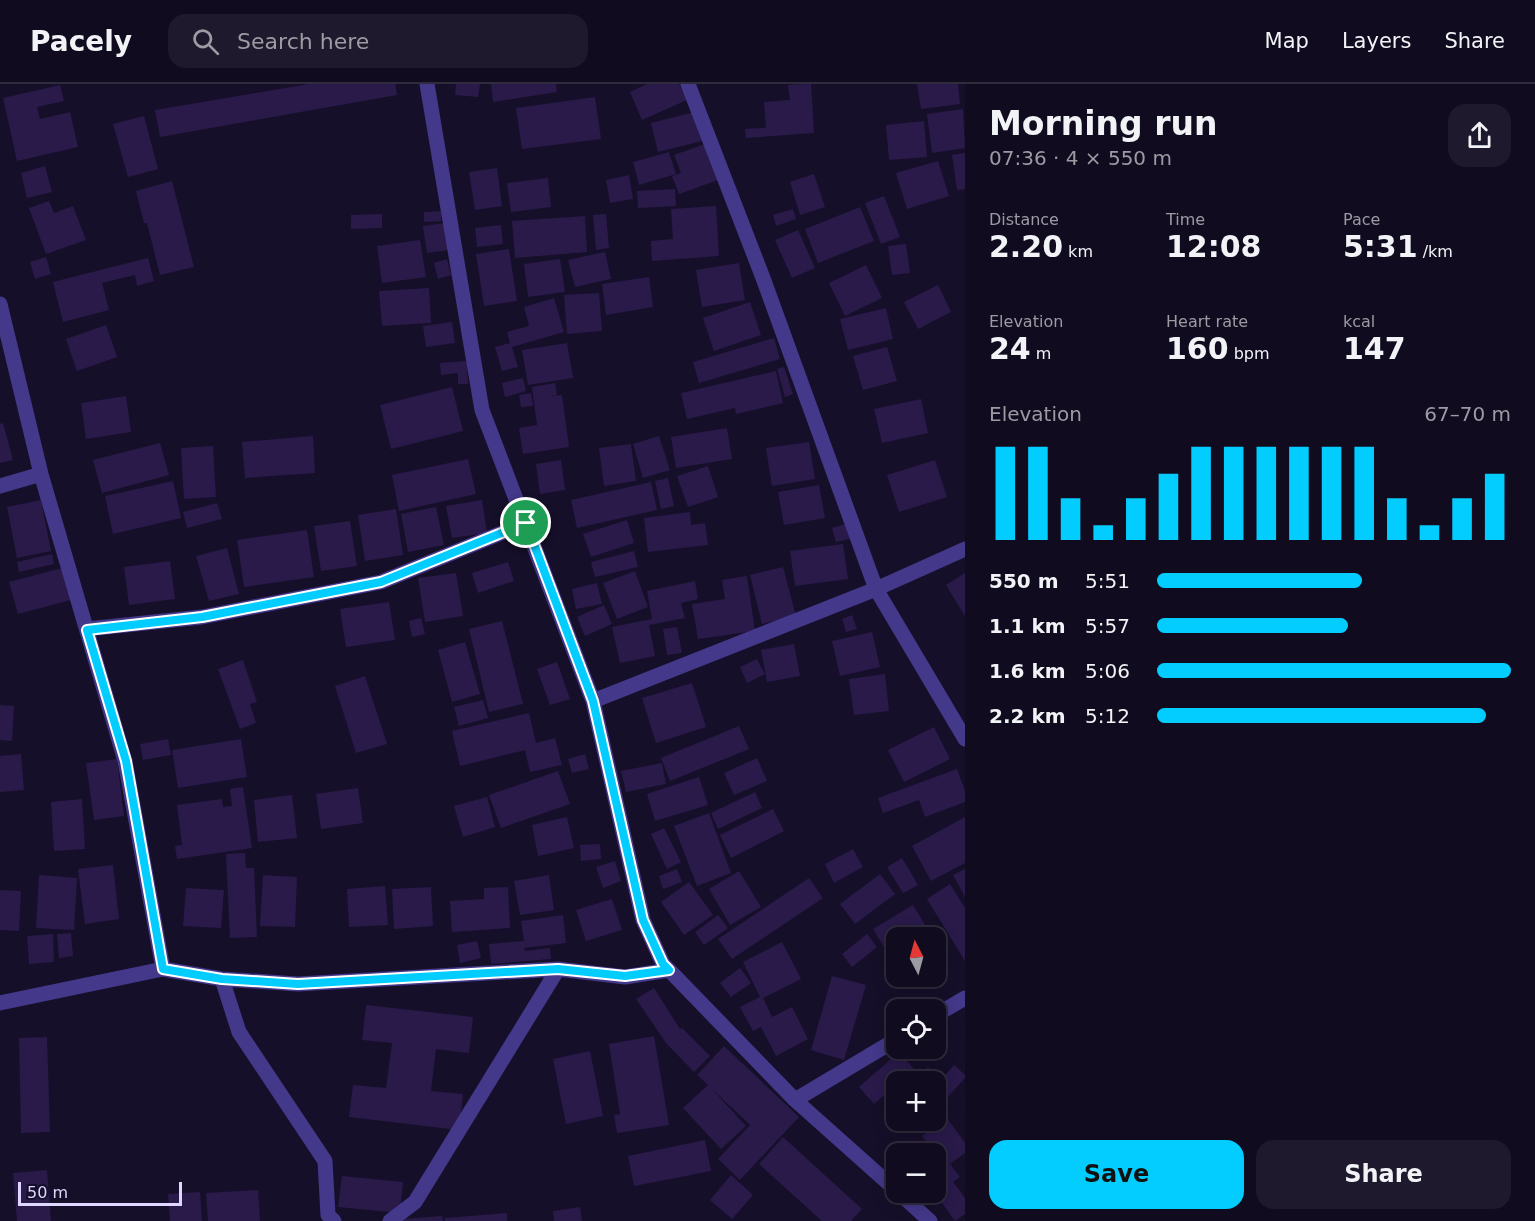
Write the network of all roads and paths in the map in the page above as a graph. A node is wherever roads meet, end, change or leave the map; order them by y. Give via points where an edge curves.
1 (427, 84) edge
2 (688, 84) edge
3 (0, 304) edge
4 (41, 474) junction
5 (0, 486) edge
6 (526, 523) junction
7 (965, 549) edge
8 (876, 589) junction
9 (87, 630) junction
10 (593, 701) junction
11 (965, 739) edge
12 (163, 969) junction
13 (558, 969) junction
14 (669, 970) junction
15 (222, 979) junction
16 (965, 998) edge
17 (0, 1003) edge
18 (946, 1010) edge
19 (886, 1046) edge
20 (795, 1100) junction
21 (886, 1181) edge
22 (910, 1203) edge
23 (334, 1221) edge
24 (390, 1221) edge
25 (930, 1221) edge

1 - 6 street via 482,410
2 - 8 street
3 - 4 street
4 - 5 street
4 - 9 street
6 - 9 street via 381,582 202,617
6 - 10 street
7 - 8 street
8 - 10 street
8 - 11 street
9 - 12 street via 126,761
10 - 14 street via 643,920
12 - 15 street
12 - 17 street
13 - 14 street via 625,976
13 - 15 street via 298,984
13 - 24 street via 415,1202
14 - 20 street
15 - 23 street via 239,1032 325,1161 328,1215
16 - 18 street
19 - 20 street
20 - 21 street
22 - 25 street

